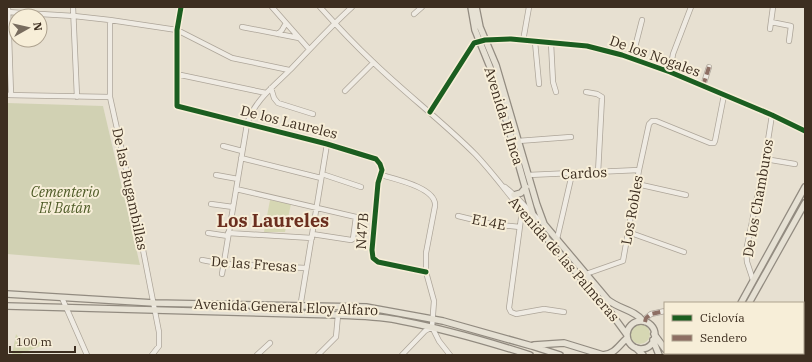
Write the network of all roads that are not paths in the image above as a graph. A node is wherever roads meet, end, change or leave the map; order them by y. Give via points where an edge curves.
1 (74, 7) edge
2 (181, 7) edge
3 (272, 7) edge
4 (320, 7) edge
5 (352, 7) edge
6 (422, 7) edge
7 (470, 7) edge
8 (476, 7) edge
9 (529, 7) edge
10 (691, 7) edge
11 (773, 7) edge
12 (48, 14) edge
13 (414, 14) dead end
14 (74, 16) junction
15 (110, 20) junction
16 (642, 20) dead end
17 (771, 22) junction
18 (286, 23) junction
19 (334, 23) junction
20 (242, 27) dead end
21 (770, 29) dead end
22 (177, 30) junction
23 (278, 34) junction
24 (299, 38) junction
25 (482, 40) junction
26 (522, 41) junction
27 (789, 41) dead end
28 (535, 42) junction
29 (552, 43) junction
30 (8, 48) edge
31 (309, 49) junction
32 (632, 59) junction
33 (373, 63) junction
34 (709, 67) dead end
35 (289, 70) junction
36 (670, 72) junction
37 (176, 74) junction
38 (539, 84) dead end
39 (703, 86) junction
40 (271, 88) junction
41 (345, 91) dead end
42 (556, 92) dead end
43 (586, 92) dead end
44 (266, 93) junction
45 (9, 95) edge
46 (724, 95) junction
47 (110, 96) junction
48 (77, 97) junction
49 (430, 112) junction
50 (313, 114) dead end
51 (772, 115) junction
52 (247, 124) junction
53 (805, 131) edge
54 (571, 137) dead end
55 (518, 141) junction
56 (327, 144) junction
57 (223, 146) dead end
58 (242, 151) junction
59 (241, 158) junction
60 (765, 159) junction
61 (795, 164) dead end
62 (639, 170) junction
63 (598, 173) junction
64 (572, 174) junction
65 (216, 175) dead end
66 (381, 175) junction
67 (528, 175) junction
68 (322, 176) junction
69 (238, 179) junction
70 (500, 183) junction
71 (637, 184) junction
72 (361, 186) dead end
73 (526, 187) junction
74 (805, 187) edge
75 (236, 189) junction
76 (514, 194) junction
77 (686, 194) dead end
78 (805, 202) edge
79 (211, 204) dead end
80 (233, 207) junction
81 (317, 208) junction
82 (522, 212) junction
83 (458, 216) dead end
84 (531, 217) junction
85 (544, 224) junction
86 (520, 226) junction
87 (536, 226) joint
88 (628, 232) junction
89 (208, 233) dead end
90 (228, 234) junction
91 (312, 236) junction
92 (558, 239) junction
93 (684, 252) dead end
94 (202, 260) dead end
95 (224, 264) junction
96 (306, 268) junction
97 (426, 272) junction
98 (222, 274) dead end
99 (586, 274) junction
100 (753, 280) junction
101 (7, 294) edge
102 (62, 298) junction
103 (741, 302) edge
104 (750, 302) edge
105 (154, 303) junction
106 (300, 305) junction
107 (7, 306) edge
108 (66, 308) junction
109 (156, 310) junction
110 (664, 311) edge
111 (564, 312) dead end
112 (299, 314) junction
113 (338, 315) junction
114 (433, 319) junction
115 (644, 321) junction
116 (432, 328) junction
117 (627, 336) junction
118 (654, 337) junction
119 (270, 343) dead end
120 (532, 346) junction
121 (636, 347) junction
122 (664, 349) edge
123 (87, 355) edge
124 (152, 355) edge
125 (257, 355) edge
126 (318, 355) edge
127 (402, 355) edge
128 (450, 355) edge
129 (530, 355) edge
130 (560, 355) edge
131 (643, 355) edge
132 (659, 355) edge

1 - 14 street
2 - 22 street
3 - 18 street
4 - 19 street, Avenida de las Palmeras
5 - 19 street
6 - 13 street
7 - 25 main road, Avenida El Inca via 475,30
8 - 25 main road, Avenida El Inca
9 - 26 street
10 - 36 street via 673,54
11 - 17 street
12 - 14 street
14 - 15 street
14 - 48 street
15 - 22 street
15 - 47 street, De las Bugambillas
16 - 32 street
17 - 21 street
17 - 27 street via 791,26
18 - 23 street
18 - 24 street
19 - 31 street
19 - 33 street, Avenida de las Palmeras
20 - 23 street
22 - 35 street via 232,58
22 - 37 street
23 - 24 street
24 - 31 street
25 - 26 street, De los Nogales
25 - 49 street via 474,43
25 - 55 main road, Avenida El Inca via 496,65
25 - 73 main road, Avenida El Inca
26 - 28 street, De los Nogales
28 - 29 street, De los Nogales
28 - 38 street
29 - 32 street, De los Nogales via 587,46
29 - 42 street via 553,82
30 - 45 street
31 - 35 street
32 - 36 street, De los Nogales
33 - 41 street
33 - 49 street, Avenida de las Palmeras
34 - 39 street
35 - 40 street
36 - 39 street, De los Nogales
37 - 44 street
37 - 52 street, De los Laureles via 177,106
39 - 46 street, De los Nogales
40 - 44 street
40 - 50 street via 278,103
43 - 63 street via 602,97
44 - 52 street via 253,108
45 - 48 street
46 - 51 street, De los Nogales
46 - 62 street, Los Robles via 714,143 652,121 649,124
47 - 48 street
47 - 105 street, De las Bugambillas
49 - 70 street, Avenida de las Palmeras via 476,155
51 - 53 street, De los Nogales
51 - 60 street, De los Chamburos
52 - 56 street, De los Laureles
52 - 58 street
54 - 55 street
55 - 67 main road, Avenida El Inca
56 - 66 street, De los Laureles via 376,159 381,166
56 - 68 street
57 - 58 street
58 - 59 street
59 - 68 street
59 - 69 street
60 - 61 street
60 - 100 street, De los Chamburos via 746,251
62 - 63 street, Cardos
62 - 71 street, Los Robles
63 - 64 street, Cardos
64 - 67 street, Cardos
64 - 92 street
65 - 69 street
66 - 97 street via 419,188 435,200 426,249
66 - 97 street, N47B via 378,183 373,258 378,262
67 - 85 main road, Avenida El Inca
68 - 72 street
68 - 81 street
69 - 75 street
70 - 76 street, Avenida de las Palmeras
70 - 82 street, Avenida de las Palmeras
71 - 77 street
71 - 88 street, Los Robles
73 - 76 main road via 521,193
73 - 84 main road, Avenida El Inca
74 - 100 main road
75 - 80 street
75 - 81 street
76 - 84 street, Avenida de las Palmeras
78 - 104 main road
79 - 80 street
80 - 90 street
81 - 91 street
81 - 91 street via 356,217 353,239
82 - 84 street, Avenida de las Palmeras
82 - 86 street
83 - 86 street, E14E via 491,224
84 - 85 street, Avenida de las Palmeras
84 - 86 street
84 - 87 main road, Avenida El Inca
85 - 92 main road, Avenida de las Palmeras
86 - 111 street via 509,308 511,312 516,314 544,309
87 - 117 main road, Avenida de las Palmeras via 608,309
88 - 93 street
88 - 99 street, Los Robles via 623,261
89 - 90 street
90 - 91 street
90 - 95 street
91 - 96 street
92 - 99 main road, Avenida de las Palmeras
94 - 95 street, De las Fresas
95 - 96 street, De las Fresas
95 - 98 street
96 - 106 street
97 - 114 street via 434,298
99 - 115 main road, Avenida de las Palmeras via 614,305 640,316
100 - 103 main road
101 - 102 main road, Avenida General Eloy Alfaro
102 - 105 main road, Avenida General Eloy Alfaro
102 - 108 street
105 - 106 main road, Avenida General Eloy Alfaro
105 - 109 street, De las Bugambillas
106 - 112 street
106 - 114 main road, Avenida General Eloy Alfaro via 366,307
107 - 108 main road, Avenida General Eloy Alfaro
108 - 109 main road, Avenida General Eloy Alfaro
108 - 123 street
109 - 112 main road, Avenida General Eloy Alfaro
109 - 124 street, De las Bugambillas via 160,340 157,350
110 - 115 street via 651,314
112 - 113 main road, Avenida General Eloy Alfaro
113 - 116 main road, Avenida General Eloy Alfaro via 401,320
113 - 126 street via 336,337
114 - 116 street
114 - 120 main road, Avenida General Eloy Alfaro
115 - 117 main road, Avenida de las Palmeras via 632,324
115 - 118 main road, Avenida de las Palmeras via 652,326
116 - 127 street via 425,331
116 - 128 street
116 - 129 main road, Avenida General Eloy Alfaro
117 - 120 main road via 616,350 603,355 564,344
117 - 121 main road, Avenida de las Palmeras via 630,344
118 - 121 main road via 648,346
118 - 122 main road
118 - 132 main road, Avenida de las Palmeras
119 - 125 street
120 - 130 main road, Avenida General Eloy Alfaro
121 - 131 main road, Avenida de las Palmeras

